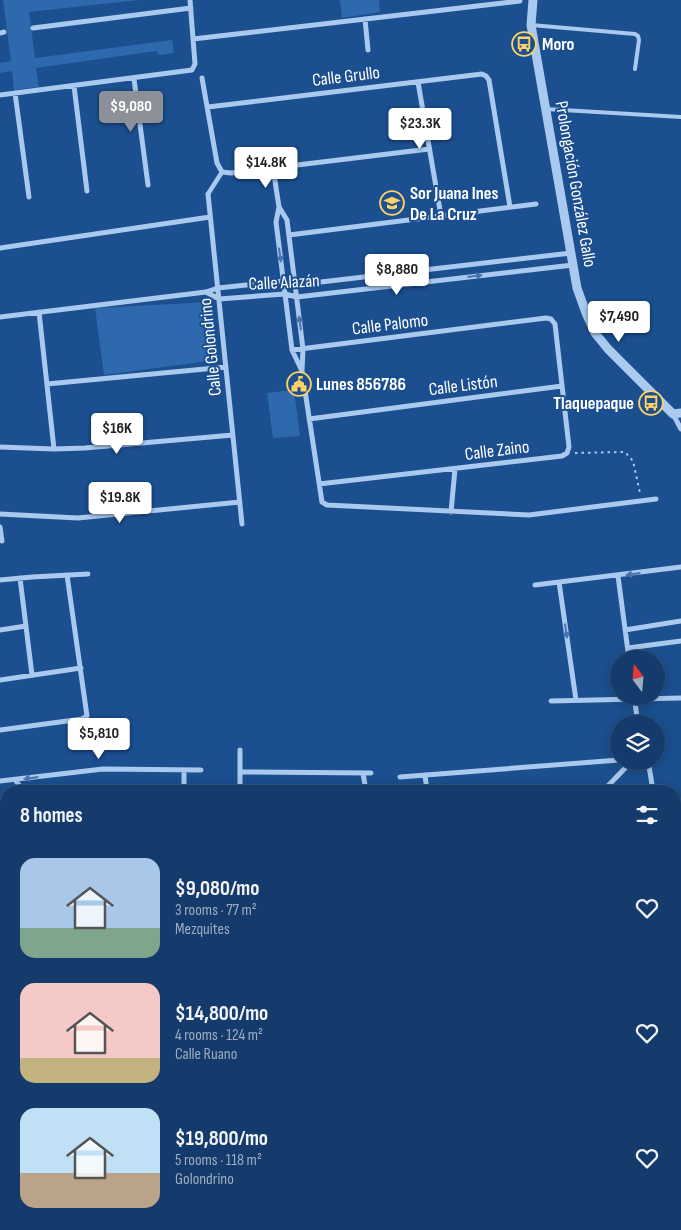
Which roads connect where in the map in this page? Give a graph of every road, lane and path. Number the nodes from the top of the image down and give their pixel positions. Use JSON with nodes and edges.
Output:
{"nodes":[{"id":1,"x":190,"y":0,"type":"edge"},
{"id":2,"x":533,"y":0,"type":"edge"},
{"id":3,"x":520,"y":1,"type":"edge"},
{"id":4,"x":191,"y":8,"type":"junction"},
{"id":5,"x":365,"y":19,"type":"junction"},
{"id":6,"x":531,"y":25,"type":"junction"},
{"id":7,"x":33,"y":28,"type":"dead end"},
{"id":8,"x":193,"y":39,"type":"junction"},
{"id":9,"x":368,"y":50,"type":"dead end"},
{"id":10,"x":635,"y":69,"type":"dead end"},
{"id":11,"x":202,"y":78,"type":"dead end"},
{"id":12,"x":134,"y":79,"type":"junction"},
{"id":13,"x":418,"y":82,"type":"junction"},
{"id":14,"x":74,"y":86,"type":"junction"},
{"id":15,"x":15,"y":93,"type":"junction"},
{"id":16,"x":0,"y":95,"type":"edge"},
{"id":17,"x":208,"y":106,"type":"junction"},
{"id":18,"x":546,"y":109,"type":"junction"},
{"id":19,"x":681,"y":117,"type":"edge"},
{"id":20,"x":429,"y":149,"type":"junction"},
{"id":21,"x":273,"y":168,"type":"junction"},
{"id":22,"x":222,"y":172,"type":"junction"},
{"id":23,"x":148,"y":184,"type":"dead end"},
{"id":24,"x":87,"y":191,"type":"dead end"},
{"id":25,"x":208,"y":194,"type":"joint"},
{"id":26,"x":29,"y":197,"type":"dead end"},
{"id":27,"x":536,"y":204,"type":"dead end"},
{"id":28,"x":279,"y":207,"type":"junction"},
{"id":29,"x":510,"y":207,"type":"junction"},
{"id":30,"x":441,"y":216,"type":"junction"},
{"id":31,"x":210,"y":217,"type":"junction"},
{"id":32,"x":289,"y":235,"type":"junction"},
{"id":33,"x":0,"y":248,"type":"edge"},
{"id":34,"x":571,"y":253,"type":"junction"},
{"id":35,"x":573,"y":265,"type":"junction"},
{"id":36,"x":284,"y":281,"type":"junction"},
{"id":37,"x":295,"y":286,"type":"junction"},
{"id":38,"x":218,"y":288,"type":"junction"},
{"id":39,"x":206,"y":292,"type":"junction"},
{"id":40,"x":285,"y":294,"type":"junction"},
{"id":41,"x":296,"y":298,"type":"junction"},
{"id":42,"x":219,"y":300,"type":"junction"},
{"id":43,"x":39,"y":312,"type":"junction"},
{"id":44,"x":0,"y":316,"type":"edge"},
{"id":45,"x":303,"y":349,"type":"junction"},
{"id":46,"x":292,"y":350,"type":"junction"},
{"id":47,"x":226,"y":368,"type":"junction"},
{"id":48,"x":302,"y":371,"type":"junction"},
{"id":49,"x":47,"y":384,"type":"junction"},
{"id":50,"x":562,"y":386,"type":"junction"},
{"id":51,"x":677,"y":414,"type":"edge"},
{"id":52,"x":309,"y":419,"type":"junction"},
{"id":53,"x":681,"y":429,"type":"edge"},
{"id":54,"x":233,"y":435,"type":"junction"},
{"id":55,"x":0,"y":447,"type":"edge"},
{"id":56,"x":54,"y":449,"type":"junction"},
{"id":57,"x":568,"y":453,"type":"junction"},
{"id":58,"x":455,"y":469,"type":"junction"},
{"id":59,"x":319,"y":484,"type":"junction"},
{"id":60,"x":656,"y":499,"type":"dead end"},
{"id":61,"x":642,"y":501,"type":"junction"},
{"id":62,"x":240,"y":502,"type":"junction"},
{"id":63,"x":451,"y":512,"type":"junction"},
{"id":64,"x":0,"y":514,"type":"edge"},
{"id":65,"x":242,"y":524,"type":"dead end"},
{"id":66,"x":0,"y":528,"type":"edge"},
{"id":67,"x":2,"y":541,"type":"dead end"},
{"id":68,"x":681,"y":567,"type":"edge"},
{"id":69,"x":88,"y":574,"type":"dead end"},
{"id":70,"x":67,"y":575,"type":"junction"},
{"id":71,"x":618,"y":576,"type":"junction"},
{"id":72,"x":20,"y":578,"type":"junction"},
{"id":73,"x":0,"y":580,"type":"edge"},
{"id":74,"x":559,"y":582,"type":"junction"},
{"id":75,"x":535,"y":585,"type":"dead end"},
{"id":76,"x":681,"y":621,"type":"edge"},
{"id":77,"x":26,"y":626,"type":"junction"},
{"id":78,"x":0,"y":630,"type":"edge"},
{"id":79,"x":625,"y":630,"type":"junction"},
{"id":80,"x":681,"y":641,"type":"edge"},
{"id":81,"x":628,"y":648,"type":"joint"},
{"id":82,"x":81,"y":668,"type":"junction"},
{"id":83,"x":32,"y":675,"type":"junction"},
{"id":84,"x":0,"y":680,"type":"edge"},
{"id":85,"x":665,"y":698,"type":"edge"},
{"id":86,"x":681,"y":698,"type":"edge"},
{"id":87,"x":610,"y":699,"type":"edge"},
{"id":88,"x":576,"y":700,"type":"junction"},
{"id":89,"x":551,"y":701,"type":"dead end"},
{"id":90,"x":0,"y":730,"type":"edge"},
{"id":91,"x":240,"y":750,"type":"dead end"},
{"id":92,"x":610,"y":761,"type":"edge"},
{"id":93,"x":184,"y":770,"type":"junction"},
{"id":94,"x":201,"y":770,"type":"dead end"},
{"id":95,"x":623,"y":770,"type":"edge"},
{"id":96,"x":650,"y":770,"type":"edge"},
{"id":97,"x":240,"y":772,"type":"junction"},
{"id":98,"x":363,"y":773,"type":"junction"},
{"id":99,"x":371,"y":773,"type":"dead end"},
{"id":100,"x":425,"y":775,"type":"junction"},
{"id":101,"x":400,"y":777,"type":"dead end"},
{"id":102,"x":15,"y":780,"type":"junction"},
{"id":103,"x":0,"y":782,"type":"edge"},
{"id":104,"x":19,"y":785,"type":"edge"},
{"id":105,"x":184,"y":785,"type":"edge"},
{"id":106,"x":240,"y":785,"type":"edge"},
{"id":107,"x":365,"y":785,"type":"edge"},
{"id":108,"x":426,"y":785,"type":"edge"},
{"id":109,"x":609,"y":785,"type":"edge"},
{"id":110,"x":652,"y":785,"type":"edge"}],
"edges":[{"from":1,"to":4,"type":"street"},
{"from":2,"to":6,"type":"street","name":"Prolongación González Gallo"},
{"from":3,"to":5,"type":"street"},
{"from":4,"to":7,"type":"street"},
{"from":4,"to":8,"type":"street"},
{"from":5,"to":8,"type":"street"},
{"from":5,"to":9,"type":"street"},
{"from":6,"to":10,"type":"lane"},
{"from":6,"to":18,"type":"street","name":"Prolongación González Gallo"},
{"from":8,"to":12,"type":"street"},
{"from":11,"to":17,"type":"street"},
{"from":12,"to":14,"type":"street"},
{"from":12,"to":23,"type":"street"},
{"from":13,"to":17,"type":"street","name":"Calle Grullo"},
{"from":13,"to":20,"type":"street"},
{"from":13,"to":29,"type":"street","name":"Calle Grullo"},
{"from":14,"to":15,"type":"street"},
{"from":14,"to":24,"type":"street"},
{"from":15,"to":16,"type":"street"},
{"from":15,"to":26,"type":"street"},
{"from":17,"to":22,"type":"street"},
{"from":18,"to":19,"type":"lane"},
{"from":18,"to":34,"type":"street","name":"Prolongación González Gallo"},
{"from":20,"to":21,"type":"street"},
{"from":20,"to":30,"type":"street"},
{"from":21,"to":22,"type":"street"},
{"from":21,"to":28,"type":"street"},
{"from":22,"to":25,"type":"street","name":"Calle Golondrino"},
{"from":25,"to":31,"type":"street","name":"Calle Golondrino"},
{"from":27,"to":29,"type":"street"},
{"from":28,"to":32,"type":"street"},
{"from":28,"to":36,"type":"street","one_way":true},
{"from":29,"to":30,"type":"street"},
{"from":30,"to":32,"type":"street"},
{"from":31,"to":33,"type":"street"},
{"from":31,"to":38,"type":"street","name":"Calle Golondrino"},
{"from":32,"to":37,"type":"street"},
{"from":34,"to":35,"type":"street","name":"Prolongación González Gallo"},
{"from":34,"to":37,"type":"street","name":"Calle Alazán"},
{"from":41,"to":35,"type":"street","name":"Calle Alazán","one_way":true},
{"from":35,"to":51,"type":"street","name":"Prolongación González Gallo"},
{"from":36,"to":37,"type":"street","name":"Calle Alazán"},
{"from":36,"to":38,"type":"street","name":"Calle Alazán"},
{"from":36,"to":40,"type":"street"},
{"from":37,"to":41,"type":"street"},
{"from":38,"to":39,"type":"street","name":"Calle Alazán"},
{"from":38,"to":42,"type":"street","name":"Calle Golondrino"},
{"from":39,"to":42,"type":"street"},
{"from":39,"to":43,"type":"street","name":"Calle Alazán"},
{"from":40,"to":41,"type":"street","name":"Calle Alazán"},
{"from":40,"to":42,"type":"street","name":"Calle Alazán"},
{"from":40,"to":46,"type":"street"},
{"from":45,"to":41,"type":"street","one_way":true},
{"from":42,"to":47,"type":"street","name":"Calle Golondrino"},
{"from":43,"to":44,"type":"street","name":"Calle Alazán"},
{"from":43,"to":49,"type":"street"},
{"from":45,"to":46,"type":"street","name":"Calle Palomo"},
{"from":45,"to":48,"type":"street"},
{"from":45,"to":50,"type":"street","name":"Calle Palomo"},
{"from":46,"to":48,"type":"street"},
{"from":47,"to":49,"type":"street"},
{"from":47,"to":54,"type":"street","name":"Calle Golondrino"},
{"from":48,"to":52,"type":"street"},
{"from":49,"to":56,"type":"street"},
{"from":50,"to":52,"type":"street","name":"Calle Listón"},
{"from":50,"to":57,"type":"street"},
{"from":51,"to":53,"type":"street","name":"Prolongación González Gallo"},
{"from":52,"to":59,"type":"street"},
{"from":54,"to":56,"type":"street"},
{"from":54,"to":62,"type":"street","name":"Calle Golondrino"},
{"from":55,"to":56,"type":"street"},
{"from":57,"to":58,"type":"street","name":"Calle Zaino"},
{"from":57,"to":61,"type":"path"},
{"from":58,"to":59,"type":"street","name":"Calle Zaino"},
{"from":58,"to":63,"type":"street"},
{"from":59,"to":63,"type":"street"},
{"from":60,"to":61,"type":"street"},
{"from":61,"to":63,"type":"street"},
{"from":62,"to":64,"type":"street"},
{"from":62,"to":65,"type":"street","name":"Calle Golondrino"},
{"from":66,"to":67,"type":"street"},
{"from":68,"to":71,"type":"street","one_way":true},
{"from":69,"to":70,"type":"street"},
{"from":70,"to":72,"type":"street"},
{"from":70,"to":82,"type":"street"},
{"from":71,"to":74,"type":"street"},
{"from":71,"to":79,"type":"street"},
{"from":72,"to":73,"type":"street"},
{"from":72,"to":77,"type":"street"},
{"from":74,"to":75,"type":"street"},
{"from":74,"to":88,"type":"street","one_way":true},
{"from":76,"to":79,"type":"street"},
{"from":77,"to":78,"type":"street"},
{"from":77,"to":83,"type":"street"},
{"from":79,"to":81,"type":"street"},
{"from":80,"to":81,"type":"street"},
{"from":82,"to":83,"type":"street"},
{"from":82,"to":90,"type":"street"},
{"from":83,"to":84,"type":"street"},
{"from":85,"to":86,"type":"street"},
{"from":87,"to":88,"type":"street"},
{"from":88,"to":89,"type":"street"},
{"from":91,"to":97,"type":"street"},
{"from":92,"to":100,"type":"street"},
{"from":93,"to":94,"type":"street"},
{"from":93,"to":102,"type":"street","one_way":true},
{"from":93,"to":105,"type":"street"},
{"from":95,"to":109,"type":"street"},
{"from":96,"to":110,"type":"street"},
{"from":97,"to":98,"type":"street"},
{"from":97,"to":106,"type":"street"},
{"from":98,"to":99,"type":"street"},
{"from":98,"to":107,"type":"street"},
{"from":100,"to":101,"type":"street"},
{"from":100,"to":108,"type":"street"},
{"from":102,"to":103,"type":"street"},
{"from":102,"to":104,"type":"street"}]}
